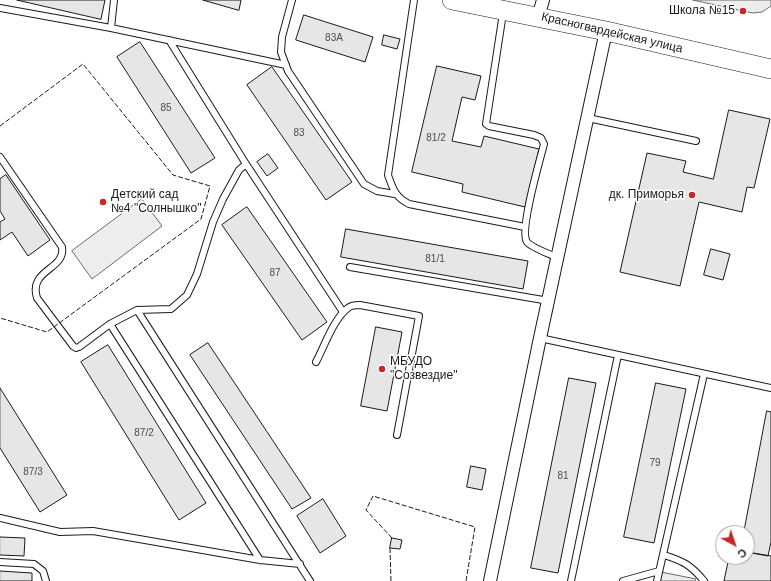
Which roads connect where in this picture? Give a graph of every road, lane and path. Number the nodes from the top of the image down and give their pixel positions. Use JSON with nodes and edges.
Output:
{"nodes":[{"id":1,"x":114,"y":0,"type":"edge"},
{"id":2,"x":292,"y":0,"type":"edge"},
{"id":3,"x":414,"y":0,"type":"edge"},
{"id":4,"x":452,"y":0,"type":"edge"},
{"id":5,"x":0,"y":8,"type":"edge"},
{"id":6,"x":541,"y":8,"type":"edge"},
{"id":7,"x":504,"y":10,"type":"junction"},
{"id":8,"x":111,"y":28,"type":"junction"},
{"id":9,"x":606,"y":31,"type":"junction"},
{"id":10,"x":168,"y":40,"type":"junction"},
{"id":11,"x":286,"y":65,"type":"junction"},
{"id":12,"x":771,"y":69,"type":"edge"},
{"id":13,"x":588,"y":118,"type":"junction"},
{"id":14,"x":696,"y":141,"type":"dead end"},
{"id":15,"x":0,"y":157,"type":"edge"},
{"id":16,"x":246,"y":164,"type":"junction"},
{"id":17,"x":395,"y":194,"type":"junction"},
{"id":18,"x":525,"y":228,"type":"junction"},
{"id":19,"x":558,"y":258,"type":"junction"},
{"id":20,"x":350,"y":267,"type":"dead end"},
{"id":21,"x":549,"y":300,"type":"junction"},
{"id":22,"x":137,"y":310,"type":"junction"},
{"id":23,"x":343,"y":312,"type":"junction"},
{"id":24,"x":110,"y":324,"type":"junction"},
{"id":25,"x":540,"y":338,"type":"junction"},
{"id":26,"x":618,"y":355,"type":"junction"},
{"id":27,"x":316,"y":362,"type":"dead end"},
{"id":28,"x":704,"y":374,"type":"junction"},
{"id":29,"x":771,"y":388,"type":"edge"},
{"id":30,"x":397,"y":435,"type":"dead end"},
{"id":31,"x":0,"y":518,"type":"edge"},
{"id":32,"x":664,"y":555,"type":"junction"},
{"id":33,"x":260,"y":560,"type":"junction"},
{"id":34,"x":0,"y":562,"type":"edge"},
{"id":35,"x":300,"y":564,"type":"junction"},
{"id":36,"x":659,"y":571,"type":"junction"},
{"id":37,"x":46,"y":581,"type":"edge"},
{"id":38,"x":310,"y":581,"type":"edge"},
{"id":39,"x":490,"y":581,"type":"edge"},
{"id":40,"x":571,"y":581,"type":"edge"},
{"id":41,"x":624,"y":581,"type":"edge"},
{"id":42,"x":657,"y":581,"type":"edge"},
{"id":43,"x":704,"y":581,"type":"edge"}],
"edges":[{"from":1,"to":8,"type":"lane"},
{"from":2,"to":11,"type":"lane"},
{"from":3,"to":17,"type":"lane"},
{"from":4,"to":7,"type":"main road","name":"Красногвардейская улица"},
{"from":5,"to":8,"type":"lane"},
{"from":6,"to":7,"type":"main road","name":"Красногвардейская улица"},
{"from":6,"to":9,"type":"main road","name":"Красногвардейская улица"},
{"from":7,"to":18,"type":"lane"},
{"from":8,"to":10,"type":"lane"},
{"from":9,"to":12,"type":"main road","name":"Красногвардейская улица"},
{"from":9,"to":13,"type":"street"},
{"from":10,"to":11,"type":"lane"},
{"from":10,"to":16,"type":"lane"},
{"from":11,"to":17,"type":"lane"},
{"from":13,"to":14,"type":"lane"},
{"from":13,"to":19,"type":"street"},
{"from":15,"to":24,"type":"lane"},
{"from":16,"to":22,"type":"lane"},
{"from":16,"to":23,"type":"lane"},
{"from":17,"to":18,"type":"lane"},
{"from":18,"to":19,"type":"lane"},
{"from":19,"to":21,"type":"street"},
{"from":20,"to":21,"type":"lane"},
{"from":21,"to":25,"type":"street"},
{"from":22,"to":24,"type":"lane"},
{"from":22,"to":35,"type":"lane"},
{"from":23,"to":27,"type":"lane"},
{"from":23,"to":30,"type":"lane"},
{"from":24,"to":33,"type":"lane"},
{"from":25,"to":26,"type":"lane"},
{"from":25,"to":39,"type":"street"},
{"from":26,"to":28,"type":"lane"},
{"from":26,"to":40,"type":"lane"},
{"from":28,"to":29,"type":"lane"},
{"from":28,"to":32,"type":"lane"},
{"from":31,"to":33,"type":"lane"},
{"from":32,"to":36,"type":"lane"},
{"from":32,"to":43,"type":"lane"},
{"from":33,"to":35,"type":"lane"},
{"from":34,"to":37,"type":"lane"},
{"from":35,"to":38,"type":"lane"},
{"from":36,"to":41,"type":"lane"},
{"from":36,"to":42,"type":"lane"}]}
